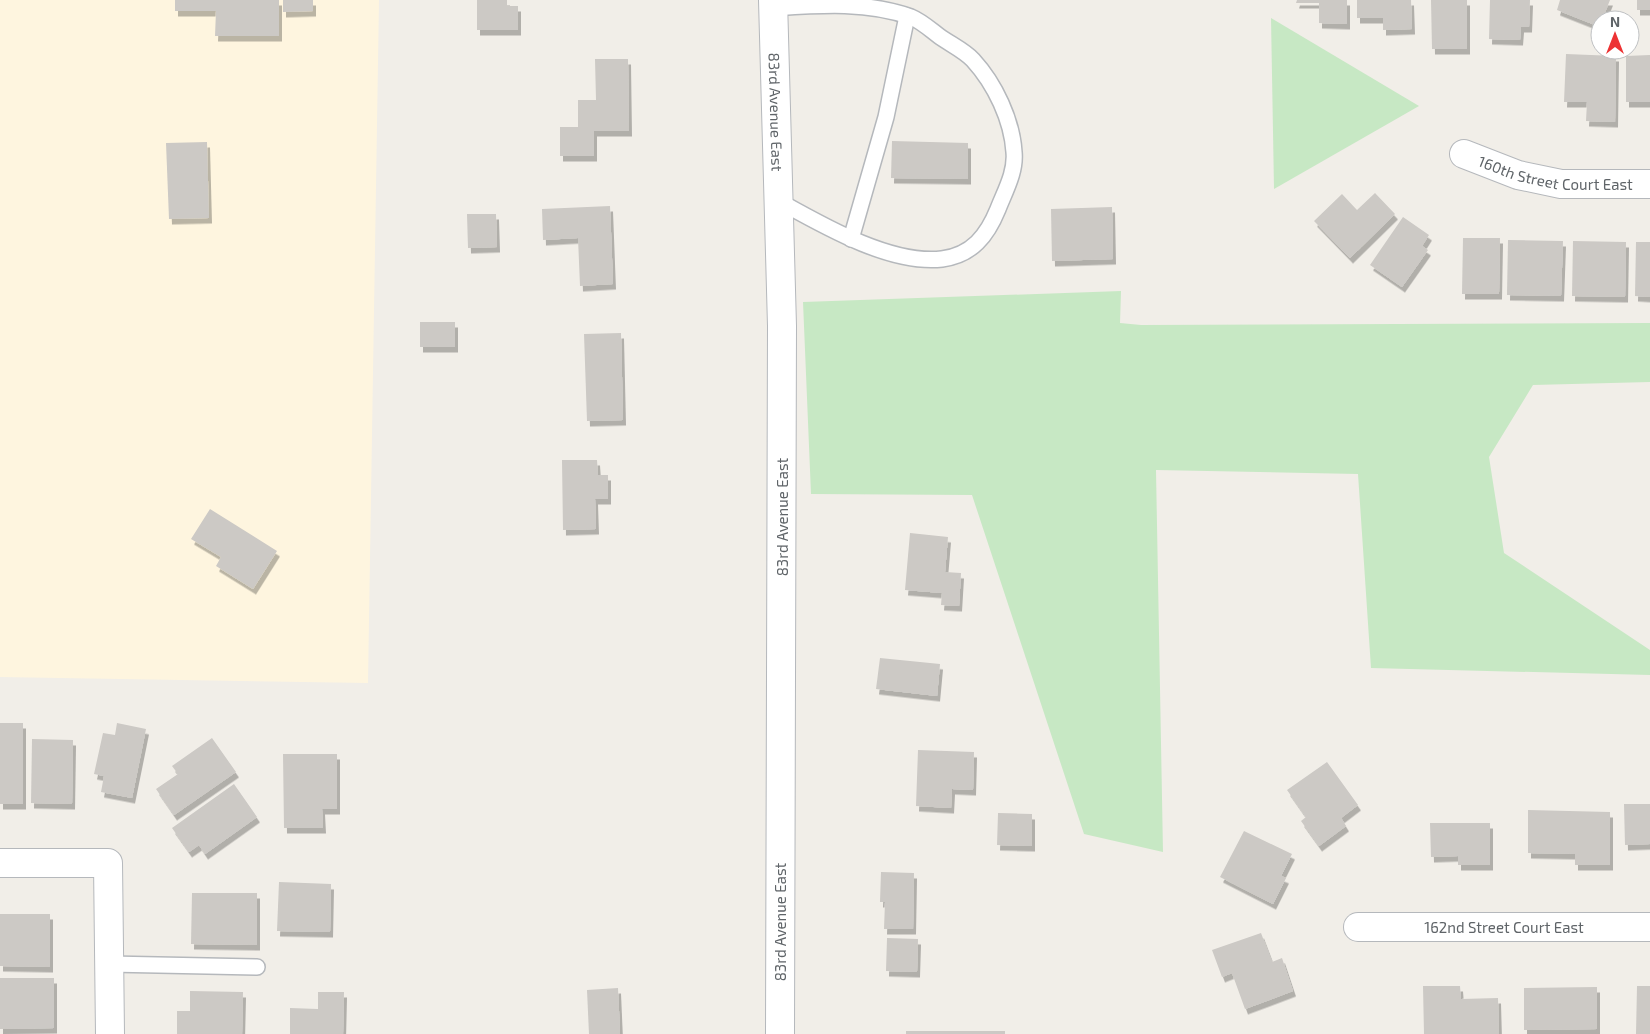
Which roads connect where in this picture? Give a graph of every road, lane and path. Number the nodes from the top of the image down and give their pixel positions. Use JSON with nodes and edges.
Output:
{"nodes":[{"id":1,"x":773,"y":4,"type":"edge"},
{"id":2,"x":907,"y":16,"type":"junction"},
{"id":3,"x":1464,"y":154,"type":"dead end"},
{"id":4,"x":1650,"y":184,"type":"edge"},
{"id":5,"x":777,"y":200,"type":"junction"},
{"id":6,"x":851,"y":239,"type":"junction"},
{"id":7,"x":0,"y":863,"type":"edge"},
{"id":8,"x":1358,"y":927,"type":"dead end"},
{"id":9,"x":1650,"y":927,"type":"edge"},
{"id":10,"x":109,"y":964,"type":"junction"},
{"id":11,"x":257,"y":967,"type":"dead end"},
{"id":12,"x":110,"y":1034,"type":"edge"},
{"id":13,"x":780,"y":1034,"type":"edge"}],
"edges":[{"from":1,"to":2,"type":"lane"},
{"from":1,"to":5,"type":"street","name":"83rd Avenue East"},
{"from":2,"to":6,"type":"lane"},
{"from":2,"to":6,"type":"lane"},
{"from":3,"to":4,"type":"street","name":"160th Street Court East"},
{"from":5,"to":6,"type":"lane"},
{"from":5,"to":13,"type":"street","name":"83rd Avenue East"},
{"from":7,"to":10,"type":"street"},
{"from":8,"to":9,"type":"street","name":"162nd Street Court East"},
{"from":10,"to":11,"type":"lane"},
{"from":10,"to":12,"type":"street"}]}
